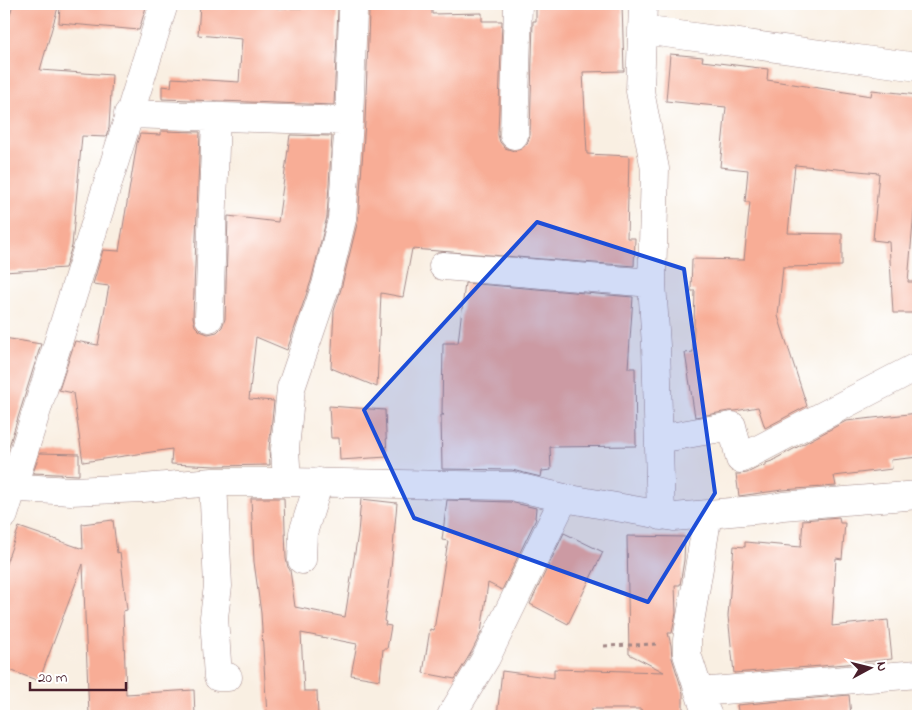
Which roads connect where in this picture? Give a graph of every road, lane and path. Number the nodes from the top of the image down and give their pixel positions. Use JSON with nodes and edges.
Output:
{"nodes":[{"id":1,"x":164,"y":4,"type":"edge"},
{"id":2,"x":518,"y":4,"type":"edge"},
{"id":3,"x":353,"y":12,"type":"dead end"},
{"id":4,"x":643,"y":17,"type":"edge"},
{"id":5,"x":918,"y":67,"type":"edge"},
{"id":6,"x":128,"y":114,"type":"junction"},
{"id":7,"x":216,"y":117,"type":"junction"},
{"id":8,"x":349,"y":121,"type":"junction"},
{"id":9,"x":514,"y":135,"type":"dead end"},
{"id":10,"x":443,"y":266,"type":"dead end"},
{"id":11,"x":652,"y":283,"type":"junction"},
{"id":12,"x":210,"y":318,"type":"dead end"},
{"id":13,"x":918,"y":366,"type":"edge"},
{"id":14,"x":659,"y":439,"type":"junction"},
{"id":15,"x":214,"y":482,"type":"junction"},
{"id":16,"x":287,"y":482,"type":"junction"},
{"id":17,"x":319,"y":482,"type":"junction"},
{"id":18,"x":8,"y":487,"type":"edge"},
{"id":19,"x":918,"y":495,"type":"edge"},
{"id":20,"x":564,"y":498,"type":"junction"},
{"id":21,"x":708,"y":514,"type":"junction"},
{"id":22,"x":4,"y":515,"type":"edge"},
{"id":23,"x":661,"y":516,"type":"junction"},
{"id":24,"x":302,"y":560,"type":"dead end"},
{"id":25,"x":688,"y":643,"type":"junction"},
{"id":26,"x":604,"y":646,"type":"dead end"},
{"id":27,"x":918,"y":674,"type":"edge"},
{"id":28,"x":228,"y":677,"type":"dead end"},
{"id":29,"x":704,"y":704,"type":"edge"},
{"id":30,"x":451,"y":716,"type":"edge"}],
"edges":[{"from":1,"to":6,"type":"street"},
{"from":2,"to":9,"type":"street"},
{"from":3,"to":8,"type":"street"},
{"from":4,"to":5,"type":"street"},
{"from":4,"to":11,"type":"street"},
{"from":6,"to":7,"type":"street"},
{"from":6,"to":18,"type":"street"},
{"from":7,"to":8,"type":"street"},
{"from":7,"to":12,"type":"street"},
{"from":8,"to":16,"type":"street"},
{"from":10,"to":11,"type":"street"},
{"from":11,"to":14,"type":"street"},
{"from":13,"to":14,"type":"street"},
{"from":14,"to":23,"type":"street"},
{"from":15,"to":16,"type":"street"},
{"from":15,"to":18,"type":"street"},
{"from":15,"to":28,"type":"street"},
{"from":16,"to":17,"type":"street"},
{"from":17,"to":20,"type":"street"},
{"from":17,"to":24,"type":"street"},
{"from":18,"to":22,"type":"street"},
{"from":19,"to":21,"type":"street"},
{"from":20,"to":23,"type":"street"},
{"from":20,"to":30,"type":"street"},
{"from":21,"to":23,"type":"street"},
{"from":21,"to":25,"type":"street"},
{"from":25,"to":26,"type":"path"},
{"from":25,"to":29,"type":"street"},
{"from":27,"to":29,"type":"street"}]}
